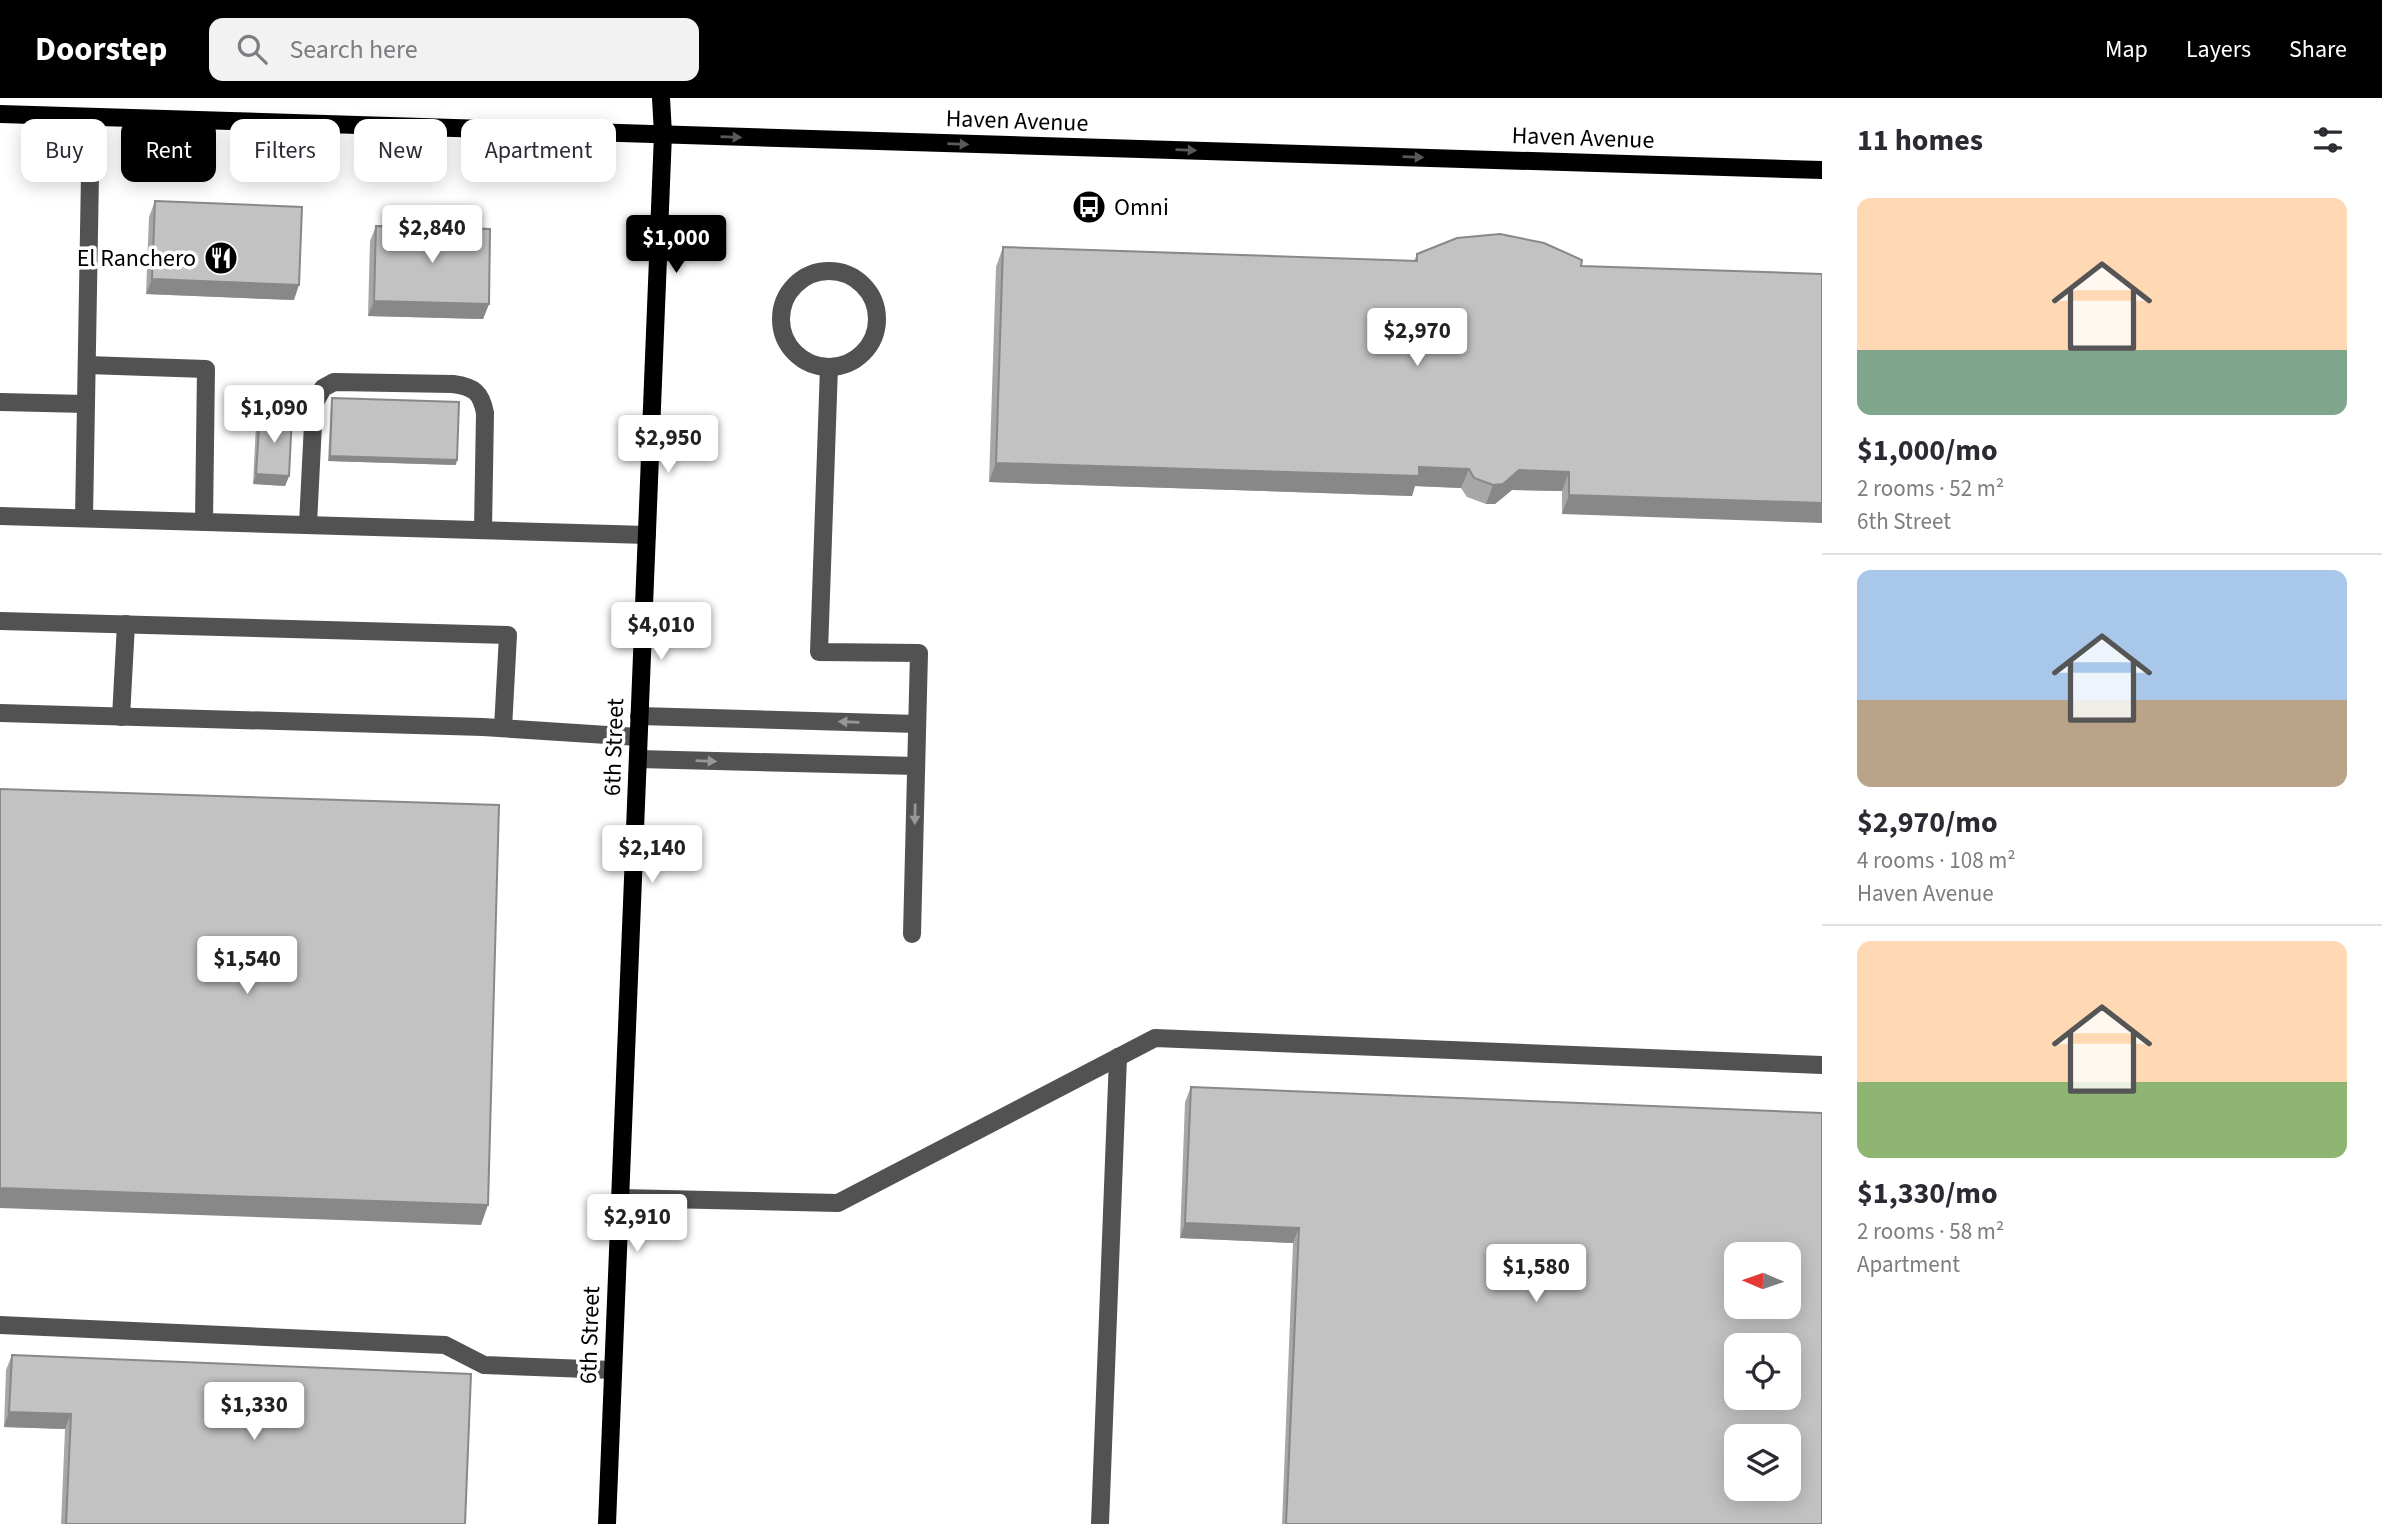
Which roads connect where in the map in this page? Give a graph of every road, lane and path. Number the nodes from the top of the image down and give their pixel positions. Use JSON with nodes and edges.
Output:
{"nodes":[{"id":1,"x":661,"y":98,"type":"edge"},
{"id":2,"x":0,"y":114,"type":"edge"},
{"id":3,"x":91,"y":117,"type":"junction"},
{"id":4,"x":663,"y":134,"type":"junction"},
{"id":5,"x":1822,"y":170,"type":"edge"},
{"id":6,"x":87,"y":365,"type":"junction"},
{"id":7,"x":829,"y":367,"type":"junction"},
{"id":8,"x":0,"y":402,"type":"edge"},
{"id":9,"x":86,"y":404,"type":"junction"},
{"id":10,"x":0,"y":516,"type":"edge"},
{"id":11,"x":84,"y":518,"type":"junction"},
{"id":12,"x":204,"y":522,"type":"junction"},
{"id":13,"x":308,"y":524,"type":"junction"},
{"id":14,"x":483,"y":529,"type":"junction"},
{"id":15,"x":647,"y":535,"type":"junction"},
{"id":16,"x":0,"y":621,"type":"edge"},
{"id":17,"x":126,"y":624,"type":"junction"},
{"id":18,"x":0,"y":713,"type":"edge"},
{"id":19,"x":639,"y":716,"type":"junction"},
{"id":20,"x":121,"y":717,"type":"junction"},
{"id":21,"x":917,"y":724,"type":"junction"},
{"id":22,"x":503,"y":728,"type":"junction"},
{"id":23,"x":638,"y":737,"type":"junction"},
{"id":24,"x":638,"y":759,"type":"junction"},
{"id":25,"x":916,"y":766,"type":"junction"},
{"id":26,"x":912,"y":934,"type":"dead end"},
{"id":27,"x":1118,"y":1057,"type":"junction"},
{"id":28,"x":1822,"y":1065,"type":"edge"},
{"id":29,"x":620,"y":1198,"type":"junction"},
{"id":30,"x":0,"y":1325,"type":"edge"},
{"id":31,"x":613,"y":1370,"type":"junction"},
{"id":32,"x":607,"y":1524,"type":"edge"},
{"id":33,"x":1100,"y":1524,"type":"edge"}],
"edges":[{"from":1,"to":4,"type":"main road","name":"6th Street"},
{"from":2,"to":3,"type":"main road","name":"Haven Avenue"},
{"from":3,"to":4,"type":"main road","name":"Haven Avenue"},
{"from":3,"to":6,"type":"lane"},
{"from":4,"to":5,"type":"main road","name":"Haven Avenue","one_way":true},
{"from":4,"to":15,"type":"main road","name":"6th Street"},
{"from":6,"to":9,"type":"lane"},
{"from":6,"to":12,"type":"lane"},
{"from":7,"to":7,"type":"lane"},
{"from":7,"to":21,"type":"lane"},
{"from":8,"to":9,"type":"lane"},
{"from":9,"to":11,"type":"lane"},
{"from":10,"to":11,"type":"lane"},
{"from":11,"to":12,"type":"lane"},
{"from":12,"to":13,"type":"lane"},
{"from":13,"to":14,"type":"lane"},
{"from":13,"to":14,"type":"lane"},
{"from":14,"to":15,"type":"lane"},
{"from":15,"to":19,"type":"main road","name":"6th Street"},
{"from":16,"to":17,"type":"lane"},
{"from":17,"to":20,"type":"lane"},
{"from":17,"to":22,"type":"lane"},
{"from":18,"to":20,"type":"lane"},
{"from":21,"to":19,"type":"lane","one_way":true},
{"from":19,"to":23,"type":"main road","name":"6th Street"},
{"from":20,"to":22,"type":"lane"},
{"from":21,"to":25,"type":"lane"},
{"from":22,"to":23,"type":"lane"},
{"from":23,"to":24,"type":"main road","name":"6th Street"},
{"from":24,"to":25,"type":"lane","one_way":true},
{"from":24,"to":29,"type":"main road","name":"6th Street"},
{"from":25,"to":26,"type":"lane","one_way":true},
{"from":27,"to":28,"type":"lane"},
{"from":27,"to":29,"type":"lane"},
{"from":27,"to":33,"type":"lane"},
{"from":29,"to":31,"type":"main road","name":"6th Street"},
{"from":30,"to":31,"type":"lane"},
{"from":31,"to":32,"type":"main road","name":"6th Street"}]}
